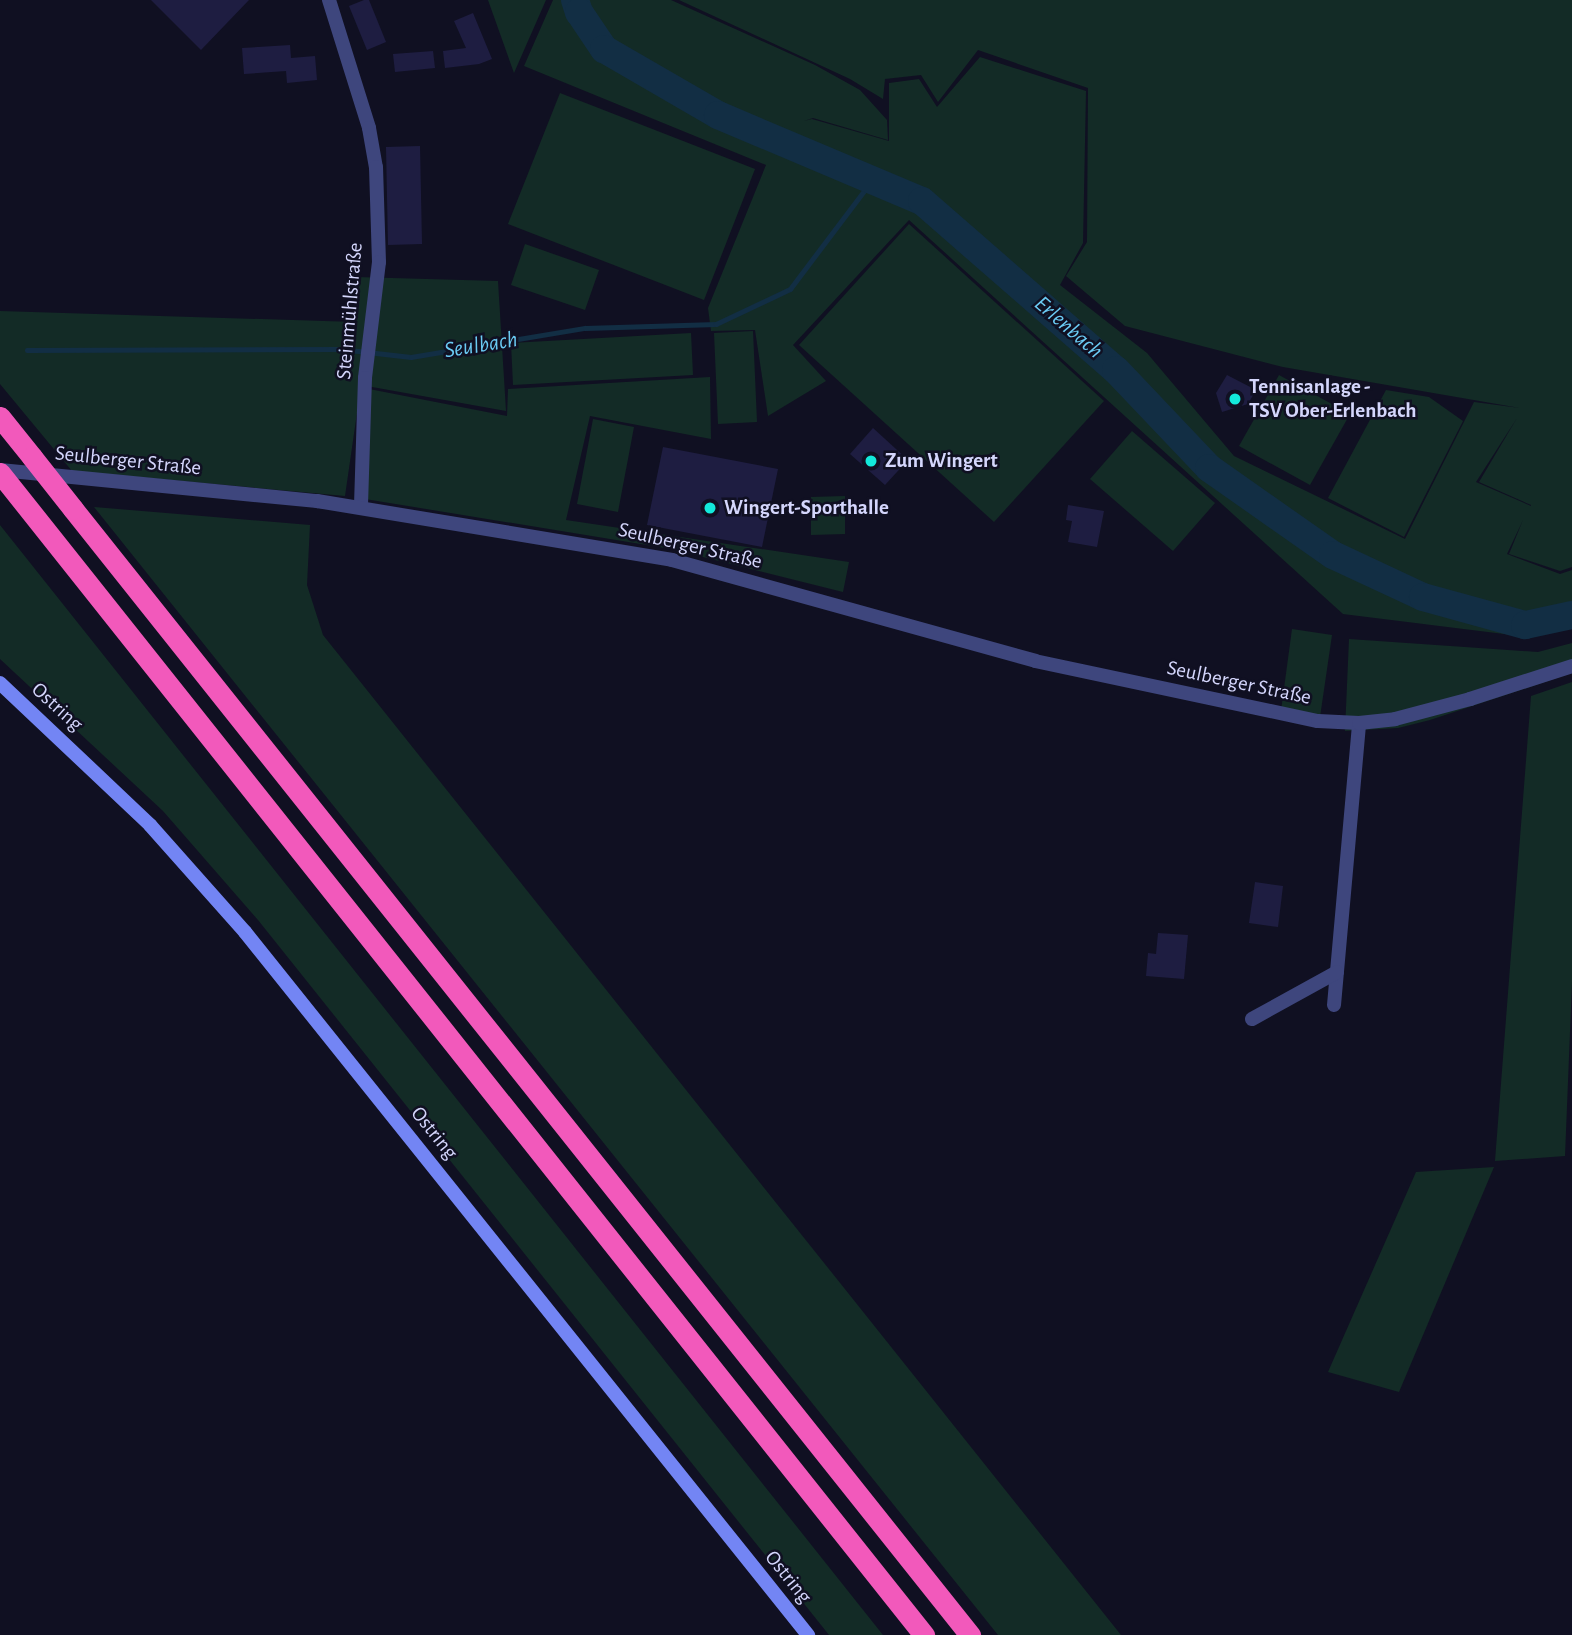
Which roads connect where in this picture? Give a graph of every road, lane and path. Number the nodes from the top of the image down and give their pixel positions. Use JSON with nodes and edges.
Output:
{"nodes":[{"id":1,"x":329,"y":0,"type":"edge"},
{"id":2,"x":0,"y":416,"type":"edge"},
{"id":3,"x":0,"y":471,"type":"edge"},
{"id":4,"x":361,"y":507,"type":"junction"},
{"id":5,"x":1572,"y":666,"type":"edge"},
{"id":6,"x":0,"y":683,"type":"edge"},
{"id":7,"x":1359,"y":723,"type":"junction"},
{"id":8,"x":1337,"y":972,"type":"junction"},
{"id":9,"x":1334,"y":1005,"type":"dead end"},
{"id":10,"x":1252,"y":1019,"type":"dead end"},
{"id":11,"x":808,"y":1635,"type":"edge"},
{"id":12,"x":924,"y":1635,"type":"edge"},
{"id":13,"x":970,"y":1635,"type":"edge"}],
"edges":[{"from":1,"to":4,"type":"street","name":"Steinmühlstraße"},
{"from":2,"to":13,"type":"highway","bridge":true},
{"from":3,"to":4,"type":"street","name":"Seulberger Straße"},
{"from":3,"to":12,"type":"highway"},
{"from":4,"to":7,"type":"street","name":"Seulberger Straße"},
{"from":5,"to":7,"type":"street","name":"Seulberger Straße"},
{"from":6,"to":11,"type":"main road","name":"Ostring"},
{"from":7,"to":8,"type":"street"},
{"from":8,"to":9,"type":"street"},
{"from":8,"to":10,"type":"street"}]}
